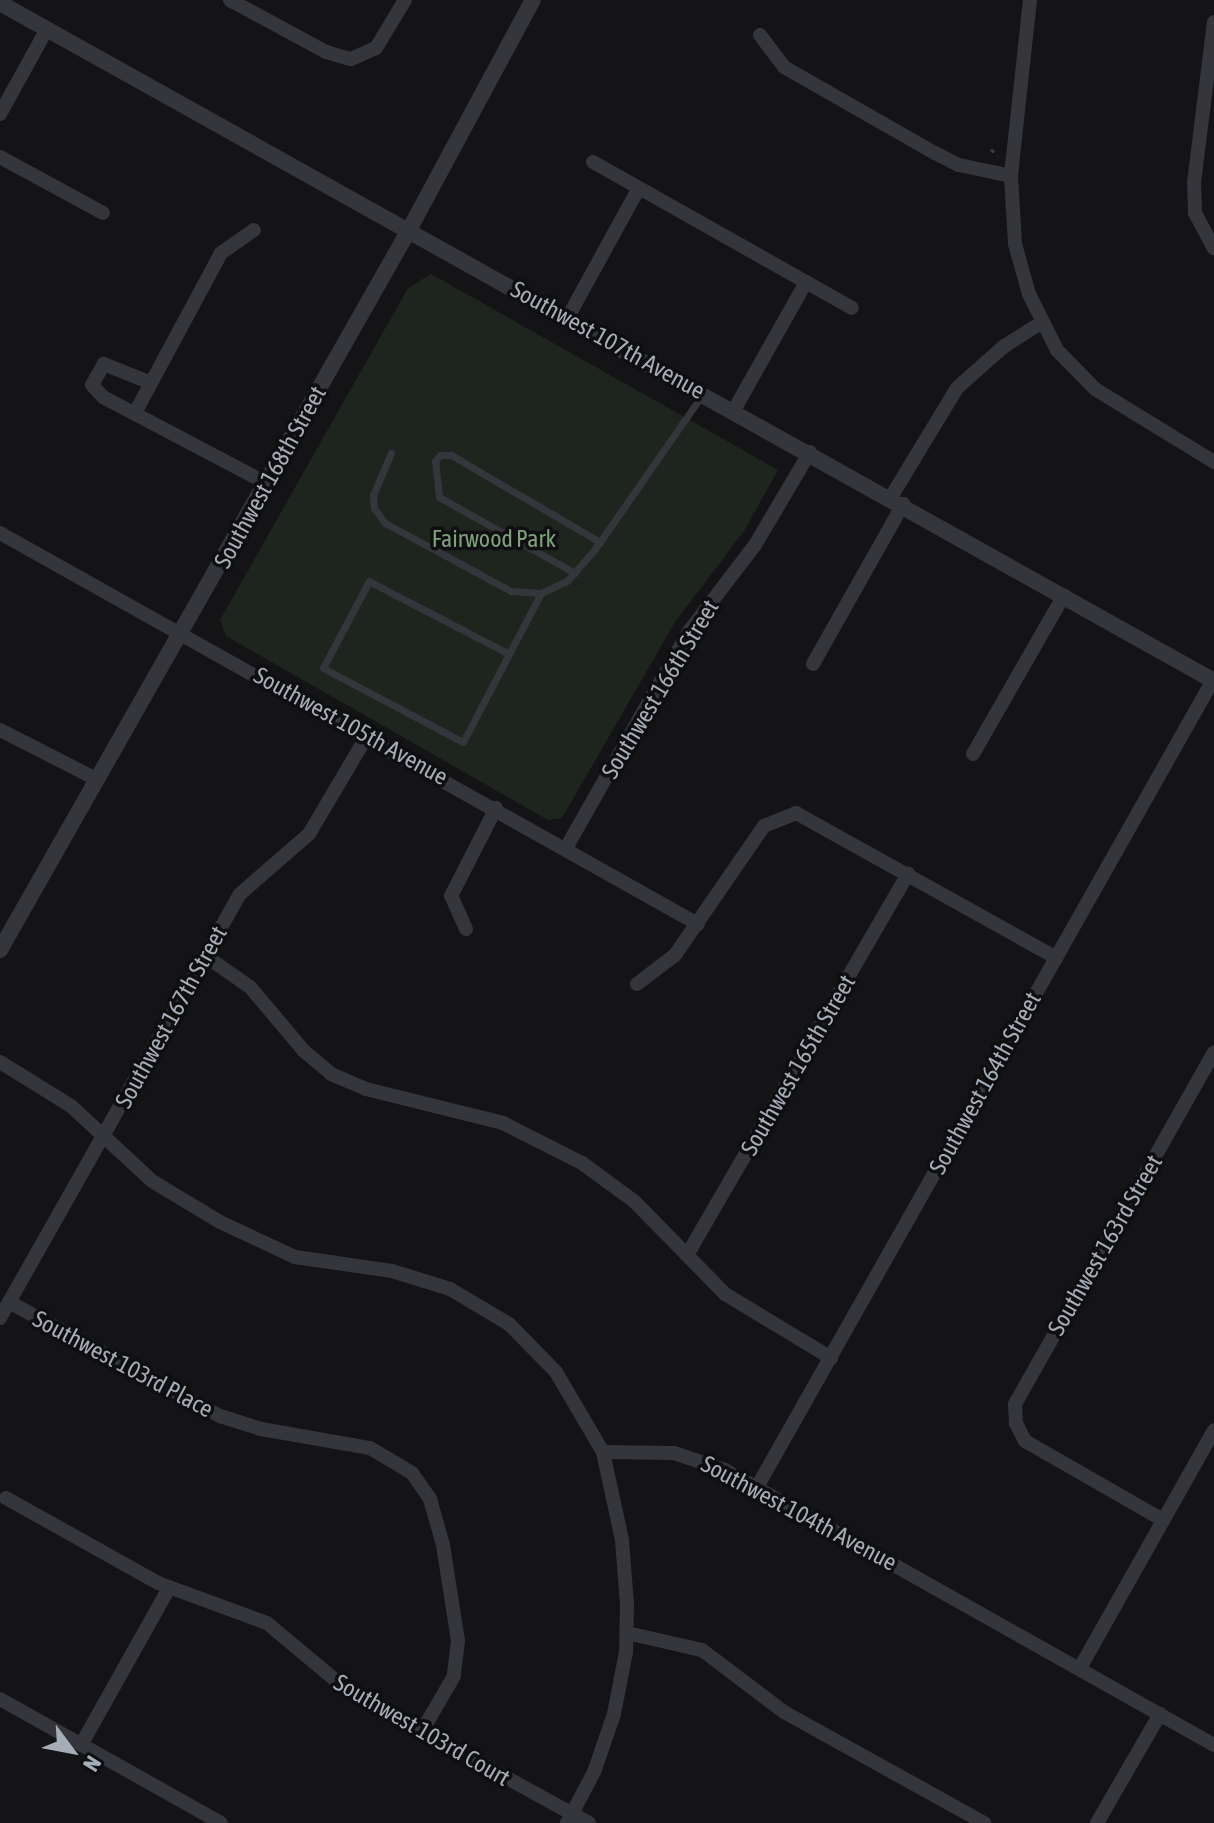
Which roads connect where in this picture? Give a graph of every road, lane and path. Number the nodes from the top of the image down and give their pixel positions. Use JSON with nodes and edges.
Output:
{"nodes":[{"id":1,"x":230,"y":0,"type":"edge"},
{"id":2,"x":405,"y":0,"type":"edge"},
{"id":3,"x":533,"y":0,"type":"edge"},
{"id":4,"x":1030,"y":0,"type":"edge"},
{"id":5,"x":0,"y":3,"type":"edge"},
{"id":6,"x":1214,"y":22,"type":"edge"},
{"id":7,"x":47,"y":29,"type":"junction"},
{"id":8,"x":760,"y":35,"type":"dead end"},
{"id":9,"x":0,"y":114,"type":"edge"},
{"id":10,"x":991,"y":149,"type":"dead end"},
{"id":11,"x":998,"y":156,"type":"dead end"},
{"id":12,"x":0,"y":157,"type":"edge"},
{"id":13,"x":593,"y":162,"type":"dead end"},
{"id":14,"x":1011,"y":176,"type":"junction"},
{"id":15,"x":639,"y":188,"type":"junction"},
{"id":16,"x":103,"y":213,"type":"dead end"},
{"id":17,"x":254,"y":230,"type":"dead end"},
{"id":18,"x":409,"y":230,"type":"junction"},
{"id":19,"x":1214,"y":248,"type":"edge"},
{"id":20,"x":806,"y":282,"type":"junction"},
{"id":21,"x":852,"y":308,"type":"dead end"},
{"id":22,"x":568,"y":317,"type":"junction"},
{"id":23,"x":1041,"y":323,"type":"junction"},
{"id":24,"x":151,"y":383,"type":"junction"},
{"id":25,"x":703,"y":393,"type":"junction"},
{"id":26,"x":734,"y":410,"type":"junction"},
{"id":27,"x":136,"y":411,"type":"junction"},
{"id":28,"x":810,"y":452,"type":"junction"},
{"id":29,"x":391,"y":453,"type":"dead end"},
{"id":30,"x":1214,"y":462,"type":"edge"},
{"id":31,"x":266,"y":483,"type":"junction"},
{"id":32,"x":897,"y":500,"type":"junction"},
{"id":33,"x":0,"y":533,"type":"edge"},
{"id":34,"x":600,"y":542,"type":"junction"},
{"id":35,"x":575,"y":573,"type":"junction"},
{"id":36,"x":541,"y":593,"type":"junction"},
{"id":37,"x":1064,"y":595,"type":"junction"},
{"id":38,"x":182,"y":632,"type":"junction"},
{"id":39,"x":509,"y":654,"type":"junction"},
{"id":40,"x":813,"y":664,"type":"dead end"},
{"id":41,"x":1213,"y":680,"type":"edge"},
{"id":42,"x":0,"y":730,"type":"edge"},
{"id":43,"x":367,"y":736,"type":"junction"},
{"id":44,"x":973,"y":754,"type":"dead end"},
{"id":45,"x":96,"y":779,"type":"junction"},
{"id":46,"x":496,"y":808,"type":"junction"},
{"id":47,"x":566,"y":848,"type":"junction"},
{"id":48,"x":908,"y":873,"type":"junction"},
{"id":49,"x":698,"y":924,"type":"junction"},
{"id":50,"x":466,"y":929,"type":"dead end"},
{"id":51,"x":0,"y":950,"type":"edge"},
{"id":52,"x":204,"y":955,"type":"junction"},
{"id":53,"x":1056,"y":958,"type":"junction"},
{"id":54,"x":637,"y":984,"type":"dead end"},
{"id":55,"x":1214,"y":1052,"type":"edge"},
{"id":56,"x":0,"y":1062,"type":"edge"},
{"id":57,"x":104,"y":1137,"type":"junction"},
{"id":58,"x":687,"y":1255,"type":"junction"},
{"id":59,"x":9,"y":1302,"type":"junction"},
{"id":60,"x":0,"y":1318,"type":"edge"},
{"id":61,"x":831,"y":1358,"type":"junction"},
{"id":62,"x":1214,"y":1430,"type":"edge"},
{"id":63,"x":603,"y":1452,"type":"junction"},
{"id":64,"x":757,"y":1487,"type":"junction"},
{"id":65,"x":6,"y":1498,"type":"dead end"},
{"id":66,"x":1163,"y":1520,"type":"junction"},
{"id":67,"x":169,"y":1588,"type":"junction"},
{"id":68,"x":627,"y":1633,"type":"junction"},
{"id":69,"x":1080,"y":1668,"type":"junction"},
{"id":70,"x":0,"y":1699,"type":"edge"},
{"id":71,"x":1160,"y":1714,"type":"junction"},
{"id":72,"x":421,"y":1733,"type":"junction"},
{"id":73,"x":81,"y":1745,"type":"junction"},
{"id":74,"x":1214,"y":1745,"type":"edge"},
{"id":75,"x":569,"y":1819,"type":"edge"},
{"id":76,"x":221,"y":1823,"type":"edge"},
{"id":77,"x":589,"y":1823,"type":"edge"},
{"id":78,"x":984,"y":1823,"type":"edge"},
{"id":79,"x":1097,"y":1823,"type":"edge"}],
"edges":[{"from":1,"to":2,"type":"street"},
{"from":3,"to":18,"type":"street","name":"Southwest 168th Street"},
{"from":4,"to":14,"type":"street"},
{"from":5,"to":7,"type":"street","name":"Southwest 107th Avenue"},
{"from":6,"to":19,"type":"street"},
{"from":7,"to":9,"type":"street"},
{"from":7,"to":18,"type":"street","name":"Southwest 107th Avenue"},
{"from":8,"to":14,"type":"street"},
{"from":10,"to":11,"type":"path"},
{"from":12,"to":16,"type":"street"},
{"from":13,"to":15,"type":"street"},
{"from":14,"to":23,"type":"street"},
{"from":15,"to":20,"type":"street"},
{"from":15,"to":22,"type":"street"},
{"from":17,"to":24,"type":"street"},
{"from":18,"to":22,"type":"street","name":"Southwest 107th Avenue"},
{"from":18,"to":31,"type":"street","name":"Southwest 168th Street"},
{"from":20,"to":21,"type":"street"},
{"from":20,"to":26,"type":"street"},
{"from":22,"to":25,"type":"street","name":"Southwest 107th Avenue"},
{"from":23,"to":30,"type":"street"},
{"from":23,"to":32,"type":"street"},
{"from":24,"to":27,"type":"street"},
{"from":24,"to":27,"type":"street"},
{"from":25,"to":26,"type":"street","name":"Southwest 107th Avenue"},
{"from":25,"to":34,"type":"lane"},
{"from":26,"to":28,"type":"street","name":"Southwest 107th Avenue"},
{"from":27,"to":31,"type":"street"},
{"from":28,"to":32,"type":"street","name":"Southwest 107th Avenue"},
{"from":28,"to":47,"type":"street","name":"Southwest 166th Street"},
{"from":29,"to":36,"type":"lane"},
{"from":31,"to":38,"type":"street","name":"Southwest 168th Street"},
{"from":32,"to":37,"type":"street","name":"Southwest 107th Avenue"},
{"from":32,"to":40,"type":"street"},
{"from":33,"to":38,"type":"street","name":"Southwest 105th Avenue"},
{"from":34,"to":35,"type":"lane"},
{"from":34,"to":35,"type":"lane"},
{"from":35,"to":36,"type":"lane"},
{"from":36,"to":39,"type":"lane"},
{"from":37,"to":41,"type":"street","name":"Southwest 107th Avenue"},
{"from":37,"to":44,"type":"street"},
{"from":38,"to":43,"type":"street","name":"Southwest 105th Avenue"},
{"from":38,"to":45,"type":"street","name":"Southwest 168th Street"},
{"from":39,"to":39,"type":"lane"},
{"from":41,"to":53,"type":"street","name":"Southwest 164th Street"},
{"from":42,"to":45,"type":"street"},
{"from":43,"to":46,"type":"street","name":"Southwest 105th Avenue"},
{"from":43,"to":52,"type":"street","name":"Southwest 167th Street"},
{"from":45,"to":51,"type":"street","name":"Southwest 168th Street"},
{"from":46,"to":47,"type":"street","name":"Southwest 105th Avenue"},
{"from":46,"to":50,"type":"street"},
{"from":47,"to":49,"type":"street","name":"Southwest 105th Avenue"},
{"from":48,"to":49,"type":"street"},
{"from":48,"to":53,"type":"street"},
{"from":48,"to":58,"type":"street","name":"Southwest 165th Street"},
{"from":49,"to":54,"type":"street"},
{"from":52,"to":57,"type":"street","name":"Southwest 167th Street"},
{"from":52,"to":58,"type":"street"},
{"from":53,"to":61,"type":"street","name":"Southwest 164th Street"},
{"from":55,"to":66,"type":"street","name":"Southwest 163rd Street"},
{"from":56,"to":57,"type":"street"},
{"from":57,"to":59,"type":"street","name":"Southwest 167th Street"},
{"from":57,"to":63,"type":"street"},
{"from":58,"to":61,"type":"street"},
{"from":59,"to":60,"type":"street","name":"Southwest 167th Street"},
{"from":59,"to":72,"type":"street","name":"Southwest 103rd Place"},
{"from":61,"to":64,"type":"street","name":"Southwest 164th Street"},
{"from":62,"to":66,"type":"street"},
{"from":63,"to":64,"type":"street","name":"Southwest 104th Avenue"},
{"from":63,"to":68,"type":"street"},
{"from":64,"to":69,"type":"street","name":"Southwest 104th Avenue"},
{"from":65,"to":67,"type":"street","name":"Southwest 103rd Court"},
{"from":66,"to":69,"type":"street"},
{"from":67,"to":72,"type":"street","name":"Southwest 103rd Court"},
{"from":67,"to":73,"type":"street"},
{"from":68,"to":75,"type":"street"},
{"from":68,"to":78,"type":"street"},
{"from":69,"to":71,"type":"street","name":"Southwest 104th Avenue"},
{"from":70,"to":73,"type":"street"},
{"from":71,"to":74,"type":"street","name":"Southwest 104th Avenue"},
{"from":71,"to":79,"type":"street"},
{"from":72,"to":75,"type":"street","name":"Southwest 103rd Court"},
{"from":73,"to":76,"type":"street"},
{"from":75,"to":77,"type":"street","name":"Southwest 103rd Court"}]}
